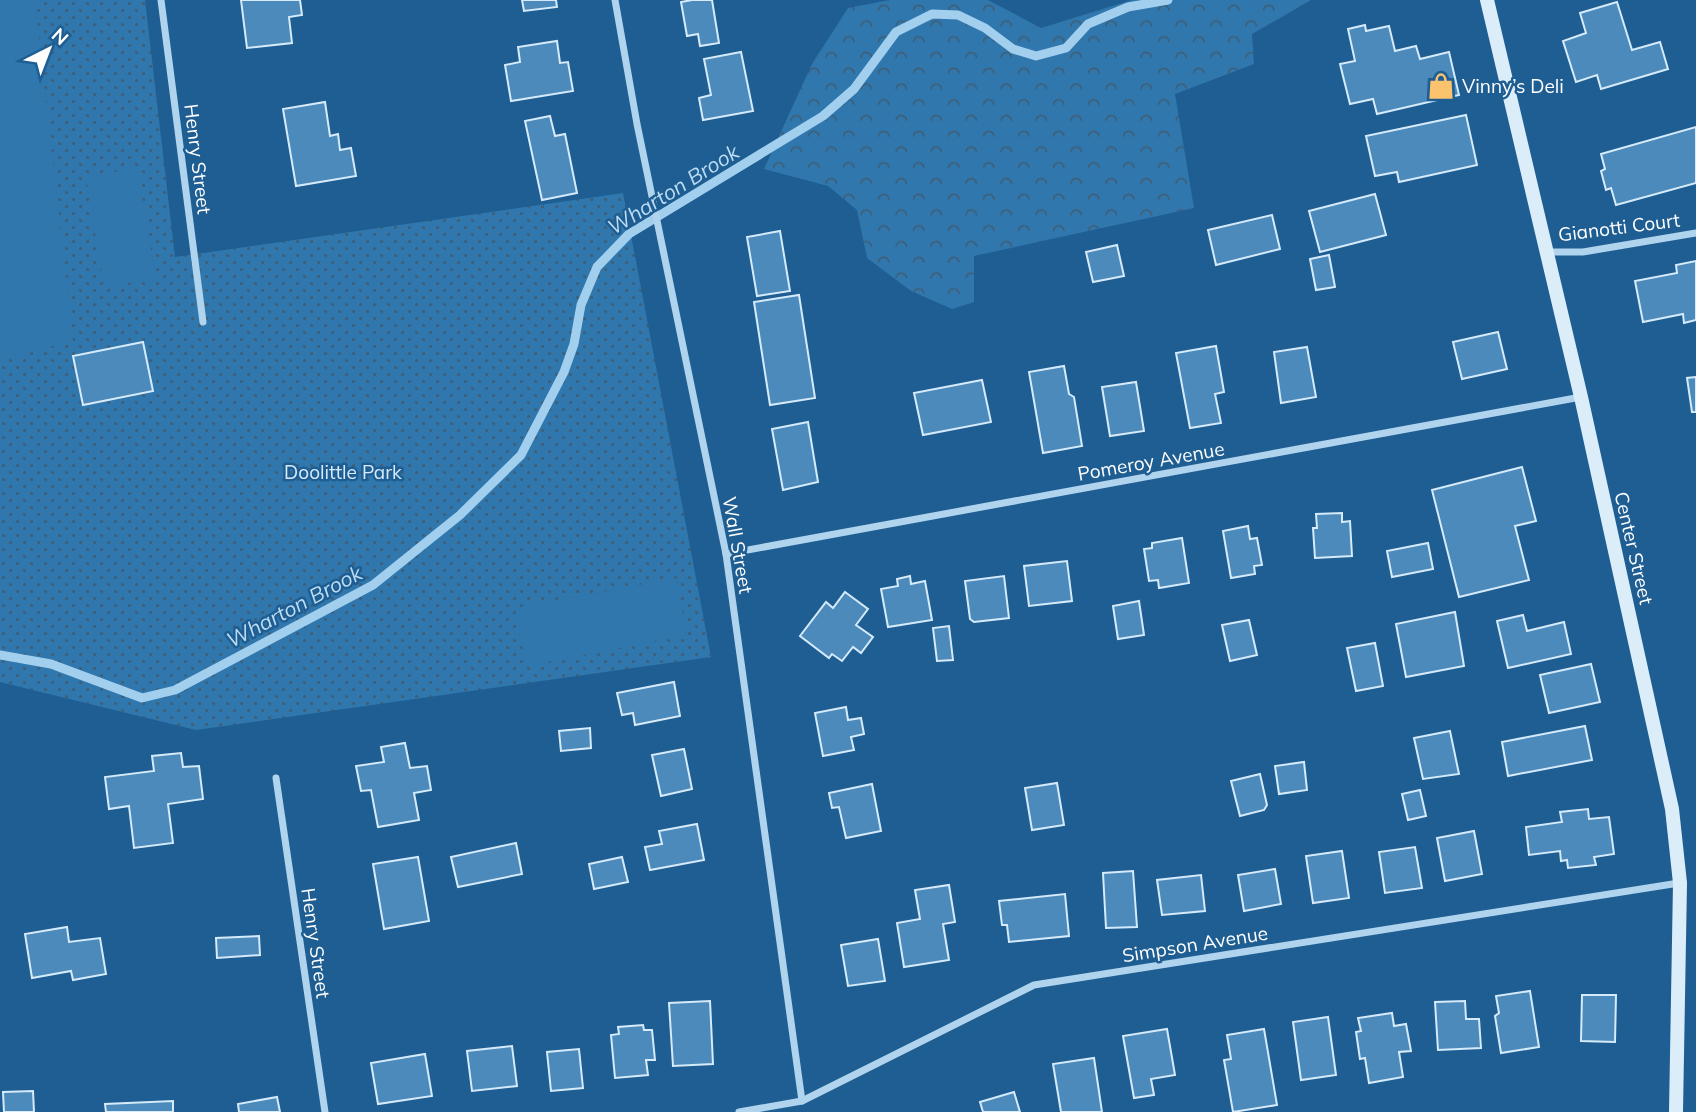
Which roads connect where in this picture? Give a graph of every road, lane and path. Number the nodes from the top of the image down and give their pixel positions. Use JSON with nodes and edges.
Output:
{"nodes":[{"id":1,"x":161,"y":0,"type":"edge"},
{"id":2,"x":615,"y":0,"type":"edge"},
{"id":3,"x":1487,"y":0,"type":"edge"},
{"id":4,"x":1696,"y":233,"type":"edge"},
{"id":5,"x":1545,"y":252,"type":"junction"},
{"id":6,"x":203,"y":323,"type":"dead end"},
{"id":7,"x":1581,"y":397,"type":"junction"},
{"id":8,"x":726,"y":554,"type":"junction"},
{"id":9,"x":276,"y":778,"type":"dead end"},
{"id":10,"x":1680,"y":883,"type":"junction"},
{"id":11,"x":802,"y":1101,"type":"junction"},
{"id":12,"x":325,"y":1112,"type":"edge"},
{"id":13,"x":739,"y":1112,"type":"edge"},
{"id":14,"x":1676,"y":1112,"type":"edge"}],
"edges":[{"from":1,"to":6,"type":"street","name":"Henry Street"},
{"from":2,"to":8,"type":"street","name":"Wall Street"},
{"from":3,"to":5,"type":"main road","name":"Center Street"},
{"from":4,"to":5,"type":"street","name":"Gianotti Court"},
{"from":5,"to":7,"type":"main road","name":"Center Street"},
{"from":7,"to":8,"type":"street","name":"Pomeroy Avenue"},
{"from":7,"to":10,"type":"main road","name":"Center Street"},
{"from":8,"to":11,"type":"street","name":"Wall Street"},
{"from":9,"to":12,"type":"street","name":"Henry Street"},
{"from":10,"to":11,"type":"street","name":"Simpson Avenue"},
{"from":10,"to":14,"type":"main road","name":"Center Street"},
{"from":11,"to":13,"type":"street","name":"Simpson Avenue"}]}
